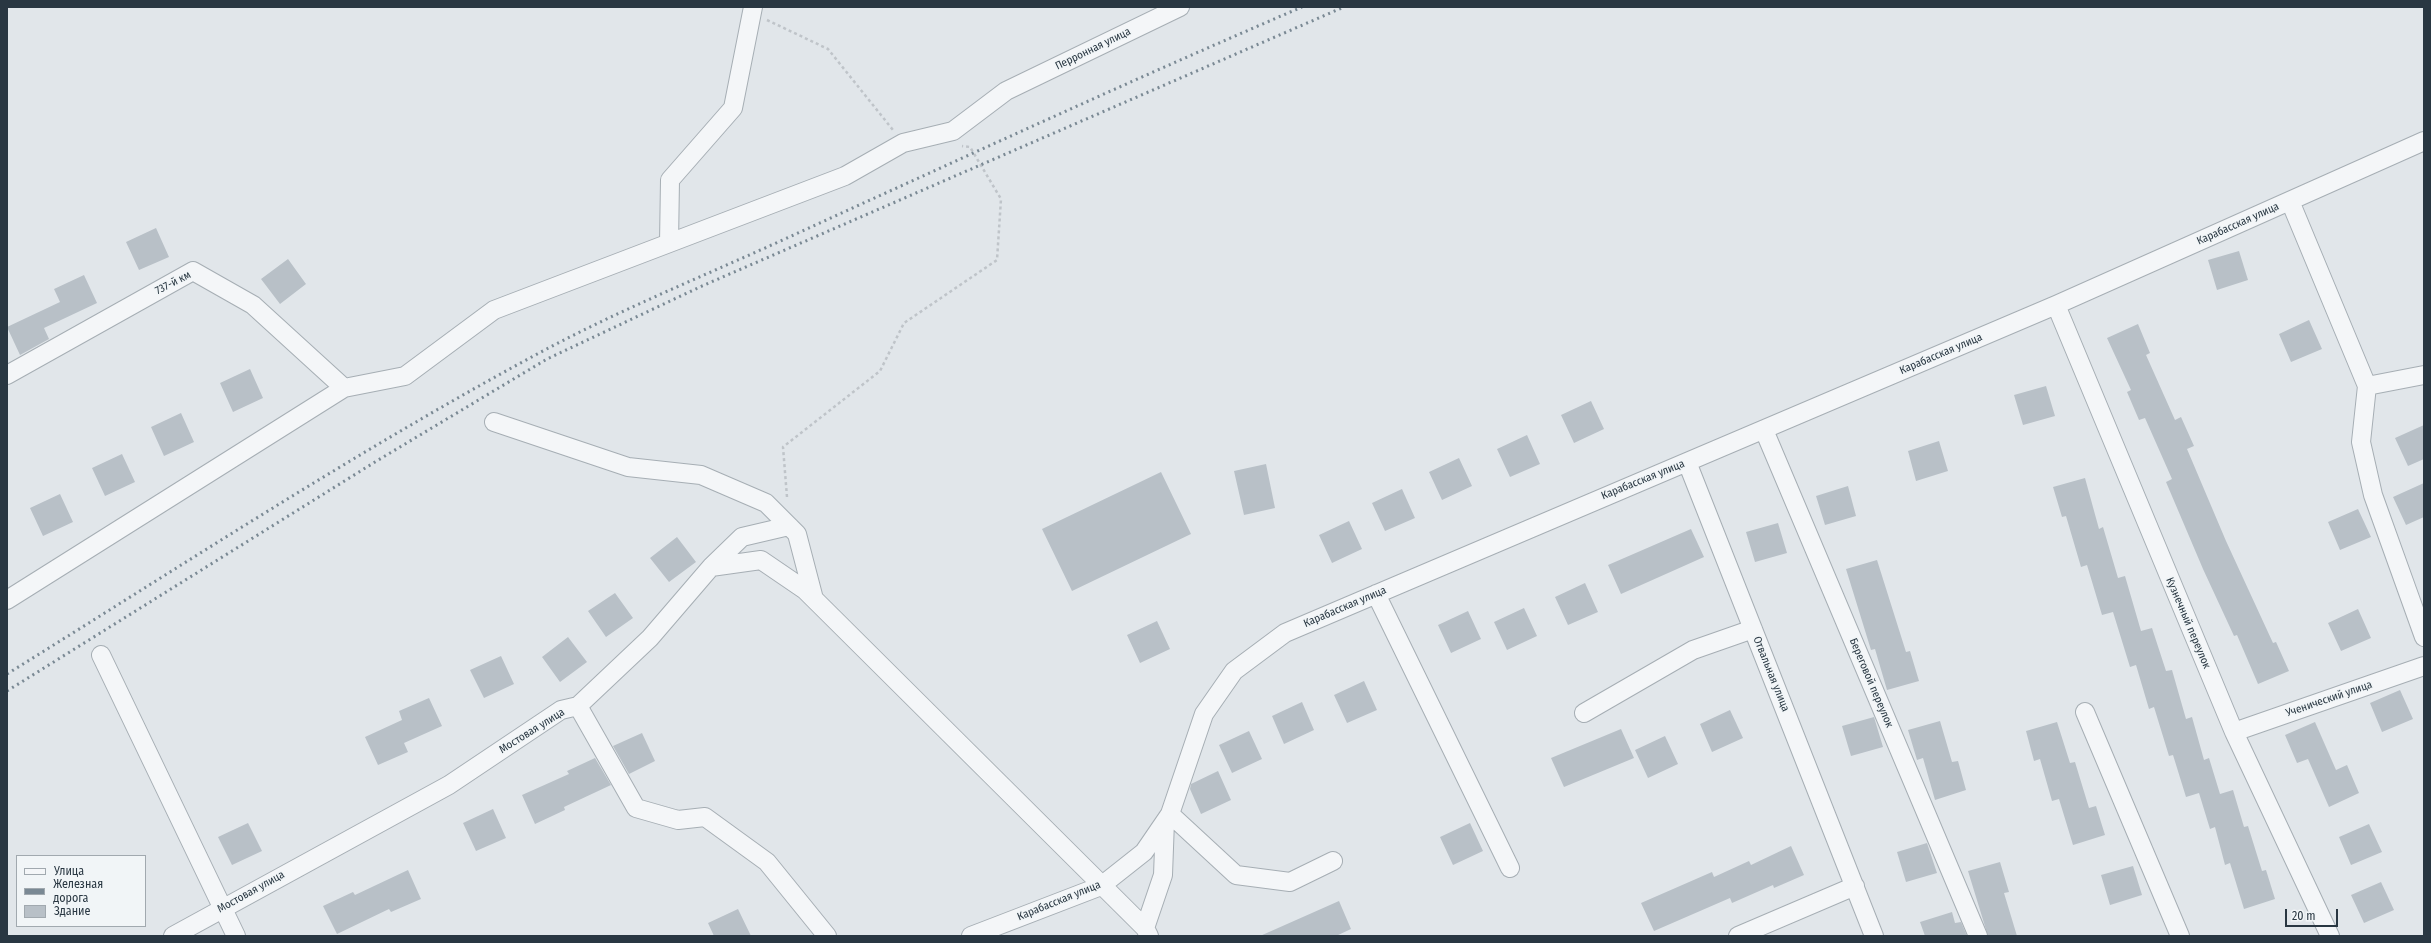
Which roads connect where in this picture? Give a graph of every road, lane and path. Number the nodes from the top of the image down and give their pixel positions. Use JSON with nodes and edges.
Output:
{"nodes":[{"id":1,"x":1180,"y":7,"type":"edge"},
{"id":2,"x":753,"y":10,"type":"edge"},
{"id":3,"x":899,"y":131,"type":"dead end"},
{"id":4,"x":2424,"y":142,"type":"edge"},
{"id":5,"x":955,"y":144,"type":"dead end"},
{"id":6,"x":2290,"y":201,"type":"junction"},
{"id":7,"x":669,"y":243,"type":"junction"},
{"id":8,"x":2056,"y":305,"type":"junction"},
{"id":9,"x":7,"y":375,"type":"edge"},
{"id":10,"x":2424,"y":375,"type":"edge"},
{"id":11,"x":2367,"y":386,"type":"junction"},
{"id":12,"x":344,"y":388,"type":"junction"},
{"id":13,"x":494,"y":422,"type":"dead end"},
{"id":14,"x":1764,"y":430,"type":"junction"},
{"id":15,"x":1687,"y":462,"type":"junction"},
{"id":16,"x":789,"y":526,"type":"junction"},
{"id":17,"x":711,"y":567,"type":"junction"},
{"id":18,"x":1376,"y":594,"type":"junction"},
{"id":19,"x":814,"y":599,"type":"junction"},
{"id":20,"x":7,"y":600,"type":"edge"},
{"id":21,"x":1753,"y":629,"type":"junction"},
{"id":22,"x":2424,"y":637,"type":"edge"},
{"id":23,"x":101,"y":655,"type":"dead end"},
{"id":24,"x":2424,"y":666,"type":"edge"},
{"id":25,"x":578,"y":706,"type":"junction"},
{"id":26,"x":2085,"y":712,"type":"dead end"},
{"id":27,"x":1584,"y":713,"type":"dead end"},
{"id":28,"x":2234,"y":732,"type":"junction"},
{"id":29,"x":1167,"y":817,"type":"junction"},
{"id":30,"x":1333,"y":861,"type":"dead end"},
{"id":31,"x":1510,"y":868,"type":"dead end"},
{"id":32,"x":1101,"y":886,"type":"junction"},
{"id":33,"x":1856,"y":886,"type":"junction"},
{"id":34,"x":223,"y":908,"type":"junction"},
{"id":35,"x":1147,"y":932,"type":"edge"},
{"id":36,"x":173,"y":936,"type":"edge"},
{"id":37,"x":236,"y":936,"type":"edge"},
{"id":38,"x":826,"y":936,"type":"edge"},
{"id":39,"x":971,"y":936,"type":"edge"},
{"id":40,"x":1738,"y":936,"type":"edge"},
{"id":41,"x":1874,"y":936,"type":"edge"},
{"id":42,"x":1978,"y":936,"type":"edge"},
{"id":43,"x":2180,"y":936,"type":"edge"},
{"id":44,"x":2330,"y":936,"type":"edge"}],
"edges":[{"from":1,"to":7,"type":"street","name":"Перронная улица"},
{"from":2,"to":3,"type":"path"},
{"from":2,"to":7,"type":"street"},
{"from":4,"to":6,"type":"street","name":"Карабасская улица"},
{"from":5,"to":16,"type":"path"},
{"from":6,"to":8,"type":"street","name":"Карабасская улица"},
{"from":6,"to":11,"type":"street"},
{"from":7,"to":12,"type":"street","name":"Перронная улица"},
{"from":8,"to":14,"type":"street","name":"Карабасская улица"},
{"from":8,"to":28,"type":"street","name":"Кузнечный переулок"},
{"from":9,"to":12,"type":"street","name":"737-й км"},
{"from":10,"to":11,"type":"street"},
{"from":11,"to":22,"type":"street"},
{"from":12,"to":20,"type":"street"},
{"from":13,"to":16,"type":"street"},
{"from":14,"to":15,"type":"street","name":"Карабасская улица"},
{"from":14,"to":42,"type":"street","name":"Береговой переулок"},
{"from":15,"to":18,"type":"street","name":"Карабасская улица"},
{"from":15,"to":21,"type":"street","name":"Отвальная улица"},
{"from":16,"to":17,"type":"street"},
{"from":16,"to":19,"type":"street"},
{"from":17,"to":19,"type":"street"},
{"from":17,"to":25,"type":"street"},
{"from":18,"to":29,"type":"street","name":"Карабасская улица"},
{"from":18,"to":31,"type":"street"},
{"from":19,"to":32,"type":"street"},
{"from":21,"to":27,"type":"street"},
{"from":21,"to":33,"type":"street","name":"Отвальная улица"},
{"from":23,"to":34,"type":"street"},
{"from":24,"to":28,"type":"street","name":"Ученический улица"},
{"from":25,"to":34,"type":"street","name":"Мостовая улица"},
{"from":25,"to":38,"type":"street","name":"Мостовая улица"},
{"from":26,"to":43,"type":"street"},
{"from":28,"to":44,"type":"street","name":"Кузнечный переулок"},
{"from":29,"to":30,"type":"street"},
{"from":29,"to":32,"type":"street","name":"Карабасская улица"},
{"from":29,"to":35,"type":"street"},
{"from":32,"to":35,"type":"street"},
{"from":32,"to":39,"type":"street","name":"Карабасская улица"},
{"from":33,"to":40,"type":"street"},
{"from":33,"to":41,"type":"street","name":"Отвальная улица"},
{"from":34,"to":36,"type":"street","name":"Мостовая улица"},
{"from":34,"to":37,"type":"street"}]}
